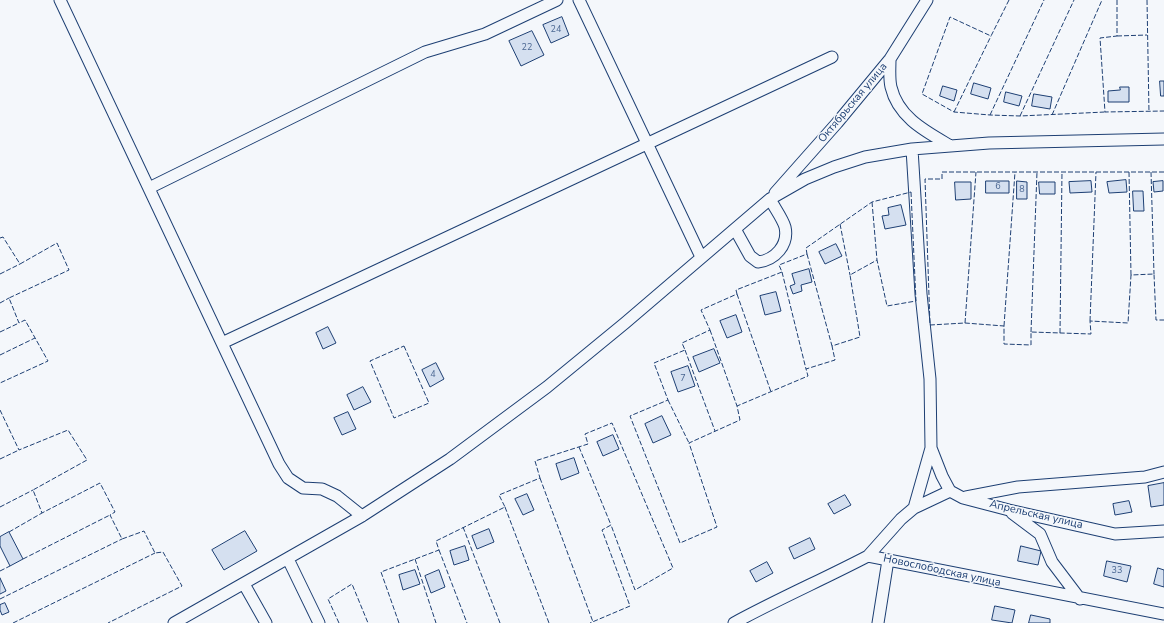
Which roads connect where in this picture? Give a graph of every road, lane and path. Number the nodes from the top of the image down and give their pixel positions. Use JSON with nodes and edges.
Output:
{"nodes":[{"id":1,"x":60,"y":0,"type":"edge"},
{"id":2,"x":557,"y":0,"type":"edge"},
{"id":3,"x":580,"y":0,"type":"edge"},
{"id":4,"x":927,"y":0,"type":"edge"},
{"id":5,"x":832,"y":57,"type":"dead end"},
{"id":6,"x":890,"y":59,"type":"junction"},
{"id":7,"x":1164,"y":139,"type":"edge"},
{"id":8,"x":648,"y":144,"type":"junction"},
{"id":9,"x":949,"y":145,"type":"junction"},
{"id":10,"x":912,"y":149,"type":"junction"},
{"id":11,"x":149,"y":188,"type":"junction"},
{"id":12,"x":770,"y":199,"type":"junction"},
{"id":13,"x":735,"y":229,"type":"junction"},
{"id":14,"x":701,"y":257,"type":"junction"},
{"id":15,"x":222,"y":343,"type":"junction"},
{"id":16,"x":931,"y":448,"type":"junction"},
{"id":17,"x":1164,"y":472,"type":"edge"},
{"id":18,"x":950,"y":491,"type":"junction"},
{"id":19,"x":963,"y":498,"type":"junction"},
{"id":20,"x":914,"y":508,"type":"junction"},
{"id":21,"x":1009,"y":510,"type":"junction"},
{"id":22,"x":362,"y":516,"type":"junction"},
{"id":23,"x":1164,"y":531,"type":"edge"},
{"id":24,"x":868,"y":556,"type":"junction"},
{"id":25,"x":288,"y":559,"type":"junction"},
{"id":26,"x":888,"y":560,"type":"junction"},
{"id":27,"x":244,"y":584,"type":"junction"},
{"id":28,"x":1080,"y":598,"type":"junction"},
{"id":29,"x":1164,"y":614,"type":"edge"},
{"id":30,"x":174,"y":623,"type":"edge"},
{"id":31,"x":266,"y":623,"type":"edge"},
{"id":32,"x":319,"y":623,"type":"edge"},
{"id":33,"x":734,"y":623,"type":"edge"},
{"id":34,"x":878,"y":623,"type":"edge"}],
"edges":[{"from":1,"to":11,"type":"street"},
{"from":2,"to":11,"type":"street"},
{"from":3,"to":8,"type":"street"},
{"from":4,"to":6,"type":"street","name":"Октябрьская улица"},
{"from":5,"to":8,"type":"street"},
{"from":6,"to":9,"type":"street"},
{"from":6,"to":12,"type":"street","name":"Октябрьская улица"},
{"from":7,"to":9,"type":"street"},
{"from":8,"to":14,"type":"street"},
{"from":8,"to":15,"type":"street"},
{"from":9,"to":10,"type":"street"},
{"from":10,"to":12,"type":"street"},
{"from":10,"to":16,"type":"street"},
{"from":11,"to":15,"type":"street"},
{"from":12,"to":13,"type":"street"},
{"from":12,"to":13,"type":"street"},
{"from":13,"to":14,"type":"street"},
{"from":14,"to":22,"type":"street"},
{"from":15,"to":22,"type":"street"},
{"from":16,"to":18,"type":"street"},
{"from":16,"to":20,"type":"street"},
{"from":17,"to":19,"type":"street"},
{"from":18,"to":19,"type":"street","name":"Апрельская улица"},
{"from":18,"to":20,"type":"street"},
{"from":19,"to":21,"type":"street","name":"Апрельская улица"},
{"from":20,"to":24,"type":"street"},
{"from":21,"to":23,"type":"street","name":"Апрельская улица"},
{"from":21,"to":28,"type":"street"},
{"from":22,"to":25,"type":"street"},
{"from":24,"to":26,"type":"street","name":"Новослободская улица"},
{"from":24,"to":33,"type":"street","name":"Новослободская улица"},
{"from":25,"to":27,"type":"street"},
{"from":25,"to":32,"type":"street"},
{"from":26,"to":28,"type":"street","name":"Новослободская улица"},
{"from":26,"to":34,"type":"street"},
{"from":27,"to":30,"type":"street"},
{"from":27,"to":31,"type":"street"},
{"from":28,"to":29,"type":"street","name":"Новослободская улица"}]}
